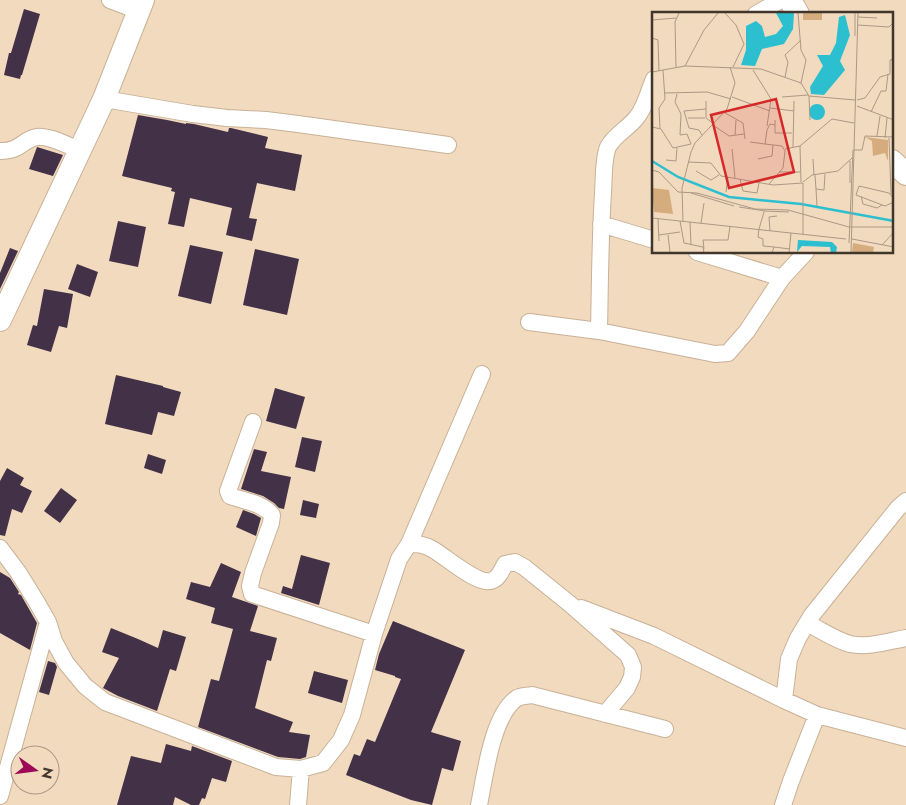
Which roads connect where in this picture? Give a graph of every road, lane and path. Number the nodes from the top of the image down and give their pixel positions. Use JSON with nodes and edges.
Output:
{"nodes":[{"id":1,"x":110,"y":0,"type":"edge"},
{"id":2,"x":793,"y":4,"type":"edge"},
{"id":3,"x":141,"y":6,"type":"edge"},
{"id":4,"x":763,"y":12,"type":"edge"},
{"id":5,"x":652,"y":85,"type":"edge"},
{"id":6,"x":104,"y":99,"type":"junction"},
{"id":7,"x":448,"y":145,"type":"dead end"},
{"id":8,"x":80,"y":150,"type":"junction"},
{"id":9,"x":0,"y":151,"type":"edge"},
{"id":10,"x":894,"y":163,"type":"edge"},
{"id":11,"x":906,"y":174,"type":"edge"},
{"id":12,"x":601,"y":224,"type":"junction"},
{"id":13,"x":652,"y":239,"type":"edge"},
{"id":14,"x":704,"y":254,"type":"edge"},
{"id":15,"x":804,"y":254,"type":"edge"},
{"id":16,"x":782,"y":278,"type":"junction"},
{"id":17,"x":0,"y":320,"type":"edge"},
{"id":18,"x":529,"y":322,"type":"dead end"},
{"id":19,"x":599,"y":331,"type":"junction"},
{"id":20,"x":482,"y":374,"type":"dead end"},
{"id":21,"x":253,"y":422,"type":"dead end"},
{"id":22,"x":906,"y":501,"type":"edge"},
{"id":23,"x":408,"y":544,"type":"junction"},
{"id":24,"x":0,"y":548,"type":"edge"},
{"id":25,"x":570,"y":604,"type":"junction"},
{"id":26,"x":48,"y":622,"type":"junction"},
{"id":27,"x":807,"y":623,"type":"junction"},
{"id":28,"x":374,"y":634,"type":"junction"},
{"id":29,"x":906,"y":638,"type":"edge"},
{"id":30,"x":784,"y":700,"type":"junction"},
{"id":31,"x":605,"y":714,"type":"junction"},
{"id":32,"x":817,"y":715,"type":"junction"},
{"id":33,"x":665,"y":729,"type":"dead end"},
{"id":34,"x":906,"y":738,"type":"edge"},
{"id":35,"x":301,"y":769,"type":"junction"},
{"id":36,"x":0,"y":796,"type":"edge"},
{"id":37,"x":298,"y":805,"type":"edge"},
{"id":38,"x":478,"y":805,"type":"edge"},
{"id":39,"x":783,"y":805,"type":"edge"}],
"edges":[{"from":1,"to":3,"type":"street"},
{"from":2,"to":4,"type":"street"},
{"from":3,"to":6,"type":"street"},
{"from":5,"to":12,"type":"street"},
{"from":6,"to":7,"type":"street"},
{"from":6,"to":8,"type":"street"},
{"from":8,"to":9,"type":"street"},
{"from":8,"to":17,"type":"street"},
{"from":10,"to":11,"type":"street"},
{"from":12,"to":13,"type":"street"},
{"from":12,"to":19,"type":"street"},
{"from":14,"to":16,"type":"street"},
{"from":15,"to":16,"type":"street"},
{"from":16,"to":19,"type":"street"},
{"from":18,"to":19,"type":"street"},
{"from":20,"to":23,"type":"street"},
{"from":21,"to":28,"type":"street"},
{"from":22,"to":27,"type":"street"},
{"from":23,"to":25,"type":"street"},
{"from":23,"to":28,"type":"street"},
{"from":24,"to":26,"type":"street"},
{"from":25,"to":30,"type":"street"},
{"from":25,"to":31,"type":"street"},
{"from":26,"to":35,"type":"street"},
{"from":26,"to":36,"type":"street"},
{"from":27,"to":29,"type":"street"},
{"from":27,"to":30,"type":"street"},
{"from":28,"to":35,"type":"street"},
{"from":30,"to":32,"type":"street"},
{"from":31,"to":33,"type":"street"},
{"from":31,"to":38,"type":"street"},
{"from":32,"to":34,"type":"street"},
{"from":32,"to":39,"type":"street"},
{"from":35,"to":37,"type":"street"}]}
